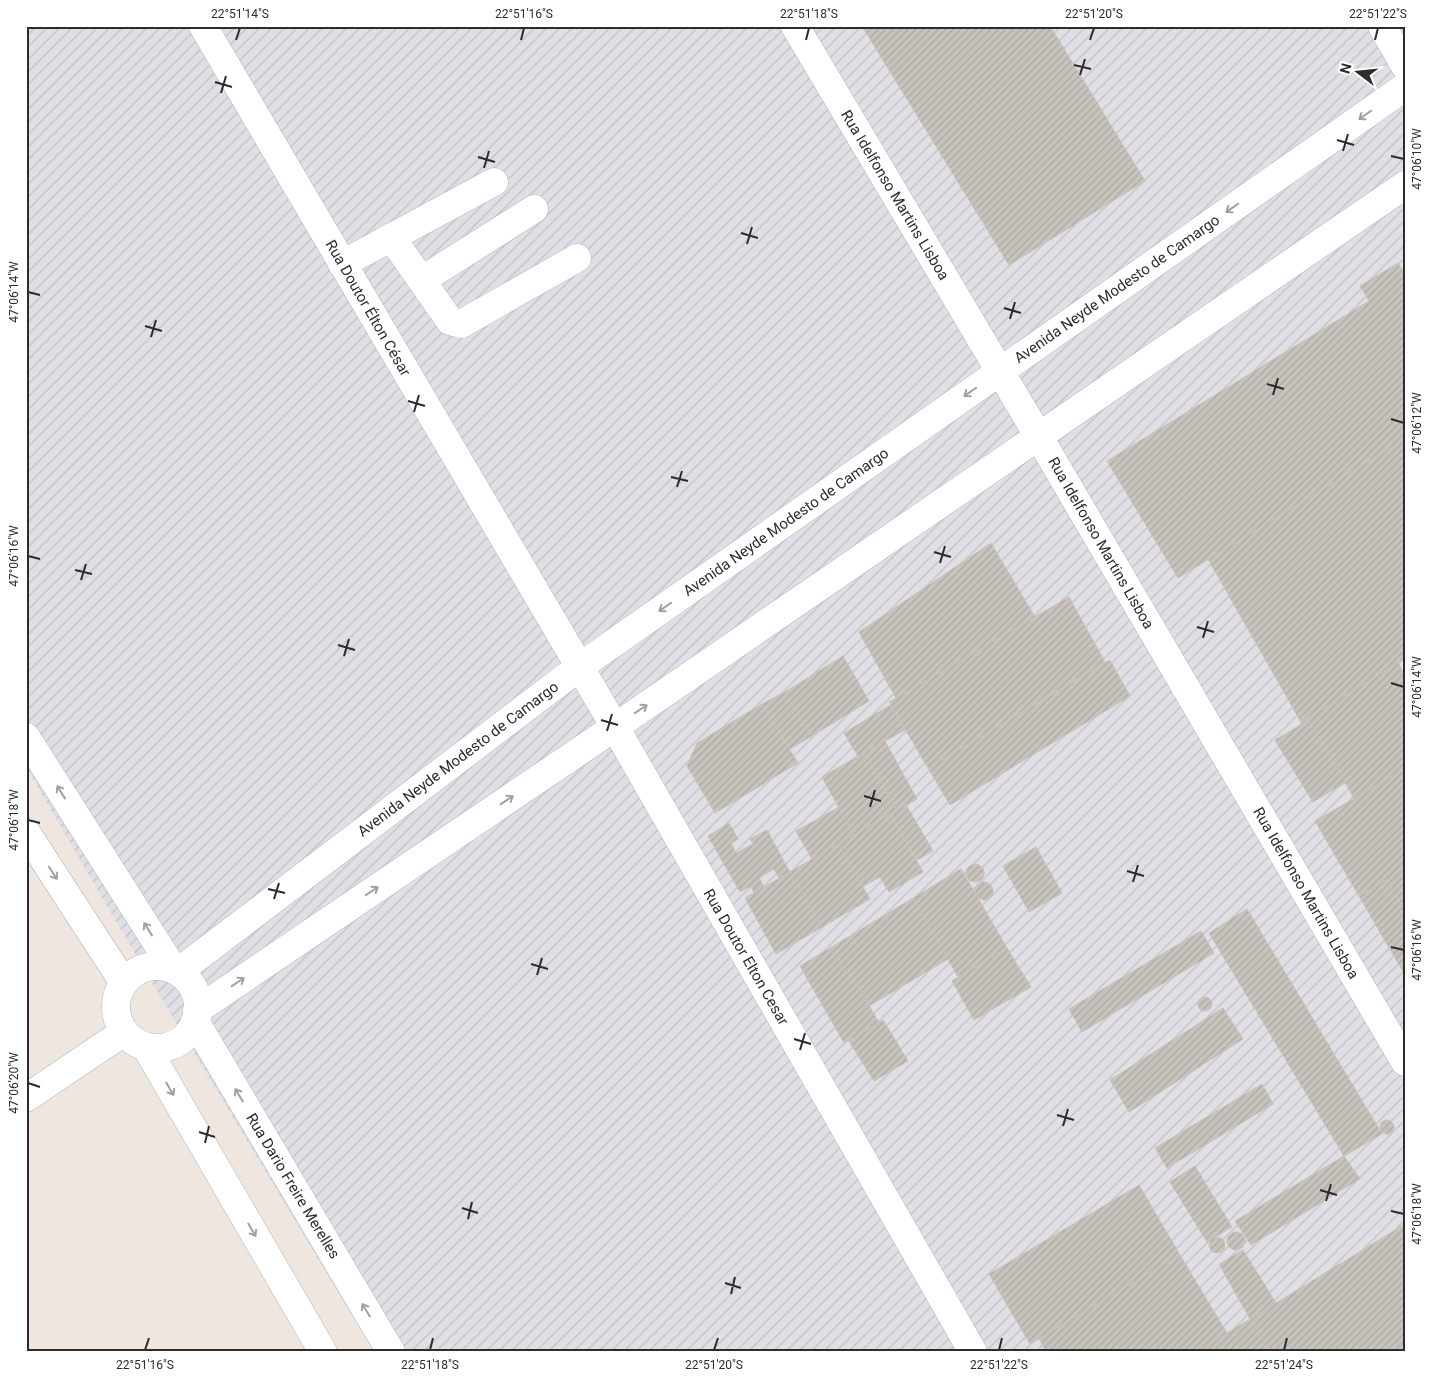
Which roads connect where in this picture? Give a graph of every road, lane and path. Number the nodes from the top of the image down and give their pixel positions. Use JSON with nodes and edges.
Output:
{"nodes":[{"id":1,"x":203,"y":26,"type":"edge"},
{"id":2,"x":795,"y":26,"type":"edge"},
{"id":3,"x":1382,"y":26,"type":"edge"},
{"id":4,"x":1405,"y":66,"type":"edge"},
{"id":5,"x":1405,"y":87,"type":"edge"},
{"id":6,"x":494,"y":182,"type":"dead end"},
{"id":7,"x":1405,"y":185,"type":"edge"},
{"id":8,"x":534,"y":208,"type":"dead end"},
{"id":9,"x":391,"y":237,"type":"junction"},
{"id":10,"x":577,"y":258,"type":"dead end"},
{"id":11,"x":342,"y":264,"type":"junction"},
{"id":12,"x":422,"y":280,"type":"junction"},
{"id":13,"x":999,"y":371,"type":"junction"},
{"id":14,"x":1039,"y":437,"type":"junction"},
{"id":15,"x":578,"y":668,"type":"junction"},
{"id":16,"x":614,"y":727,"type":"junction"},
{"id":17,"x":26,"y":737,"type":"edge"},
{"id":18,"x":26,"y":832,"type":"edge"},
{"id":19,"x":176,"y":971,"type":"junction"},
{"id":20,"x":124,"y":982,"type":"junction"},
{"id":21,"x":196,"y":1015,"type":"junction"},
{"id":22,"x":135,"y":1040,"type":"junction"},
{"id":23,"x":1405,"y":1062,"type":"edge"},
{"id":24,"x":26,"y":1098,"type":"edge"},
{"id":25,"x":323,"y":1352,"type":"edge"},
{"id":26,"x":391,"y":1352,"type":"edge"},
{"id":27,"x":973,"y":1352,"type":"edge"}],
"edges":[{"from":1,"to":11,"type":"street","name":"Rua Doutor Élton César"},
{"from":2,"to":13,"type":"street","name":"Rua Idelfonso Martins Lisboa"},
{"from":3,"to":4,"type":"street"},
{"from":5,"to":13,"type":"street","name":"Avenida Neyde Modesto de Camargo","one_way":true},
{"from":6,"to":9,"type":"street"},
{"from":7,"to":14,"type":"street"},
{"from":8,"to":12,"type":"street"},
{"from":9,"to":11,"type":"street"},
{"from":9,"to":12,"type":"street"},
{"from":10,"to":12,"type":"street"},
{"from":11,"to":15,"type":"street","name":"Rua Doutor Élton César"},
{"from":13,"to":14,"type":"street","name":"Rua Idelfonso Martins Lisboa"},
{"from":13,"to":15,"type":"street","name":"Avenida Neyde Modesto de Camargo","one_way":true},
{"from":16,"to":14,"type":"street","one_way":true},
{"from":14,"to":23,"type":"street","name":"Rua Idelfonso Martins Lisboa"},
{"from":15,"to":16,"type":"street","name":"Rua Doutor Elton Cesar"},
{"from":15,"to":19,"type":"street","name":"Avenida Neyde Modesto de Camargo"},
{"from":21,"to":16,"type":"street","one_way":true},
{"from":16,"to":27,"type":"street","name":"Rua Doutor Elton Cesar"},
{"from":19,"to":17,"type":"street","one_way":true},
{"from":18,"to":20,"type":"street","one_way":true},
{"from":19,"to":20,"type":"street"},
{"from":19,"to":21,"type":"street"},
{"from":20,"to":22,"type":"street"},
{"from":21,"to":22,"type":"street"},
{"from":26,"to":21,"type":"street","name":"Rua Dario Freire Merelles","one_way":true},
{"from":22,"to":24,"type":"street"},
{"from":22,"to":25,"type":"street","one_way":true}]}
